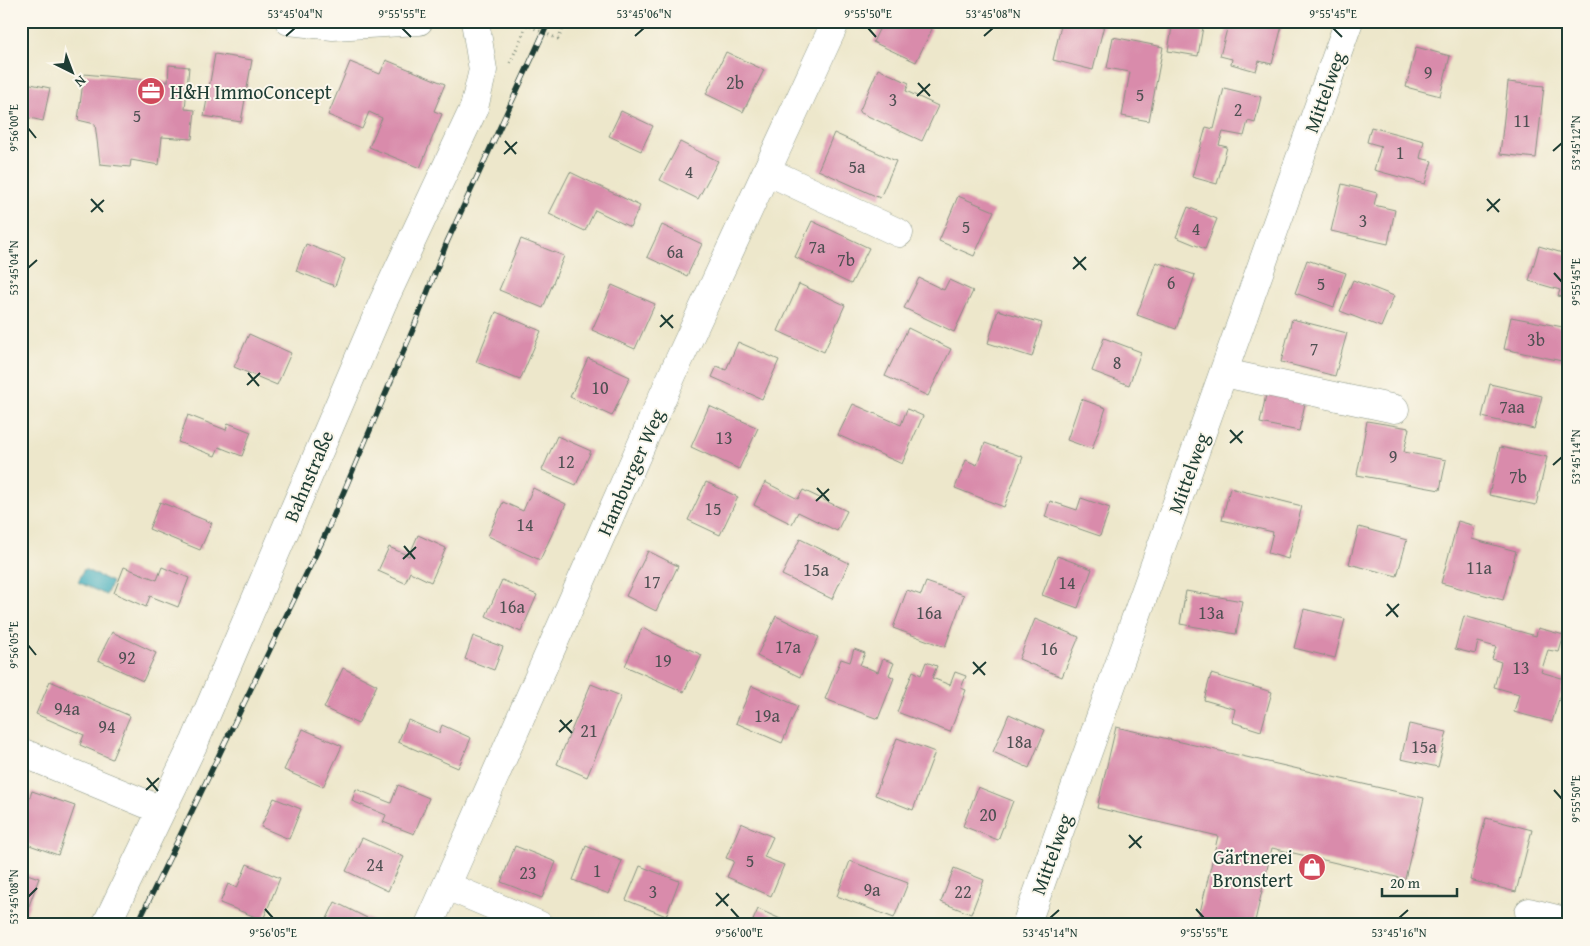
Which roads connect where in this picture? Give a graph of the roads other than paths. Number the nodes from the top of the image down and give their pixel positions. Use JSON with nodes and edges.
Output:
{"nodes":[{"id":1,"x":288,"y":21,"type":"edge"},
{"id":2,"x":419,"y":21,"type":"edge"},
{"id":3,"x":475,"y":21,"type":"edge"},
{"id":4,"x":836,"y":21,"type":"edge"},
{"id":5,"x":1349,"y":21,"type":"edge"},
{"id":6,"x":767,"y":171,"type":"junction"},
{"id":7,"x":899,"y":233,"type":"dead end"},
{"id":8,"x":1224,"y":373,"type":"junction"},
{"id":9,"x":1395,"y":409,"type":"dead end"},
{"id":10,"x":21,"y":752,"type":"edge"},
{"id":11,"x":161,"y":810,"type":"junction"},
{"id":12,"x":446,"y":886,"type":"junction"},
{"id":13,"x":1529,"y":912,"type":"dead end"},
{"id":14,"x":1569,"y":922,"type":"edge"},
{"id":15,"x":106,"y":925,"type":"edge"},
{"id":16,"x":429,"y":925,"type":"edge"},
{"id":17,"x":539,"y":925,"type":"edge"},
{"id":18,"x":1026,"y":925,"type":"edge"}],
"edges":[{"from":1,"to":2,"type":"street"},
{"from":3,"to":11,"type":"street","name":"Bahnstraße"},
{"from":4,"to":6,"type":"street","name":"Hamburger Weg"},
{"from":5,"to":8,"type":"street","name":"Mittelweg"},
{"from":6,"to":7,"type":"street"},
{"from":6,"to":12,"type":"street","name":"Hamburger Weg"},
{"from":8,"to":9,"type":"street"},
{"from":8,"to":18,"type":"street","name":"Mittelweg"},
{"from":10,"to":11,"type":"street"},
{"from":11,"to":15,"type":"street","name":"Bahnstraße"},
{"from":12,"to":16,"type":"street","name":"Hamburger Weg"},
{"from":12,"to":17,"type":"street"},
{"from":13,"to":14,"type":"street"}]}
